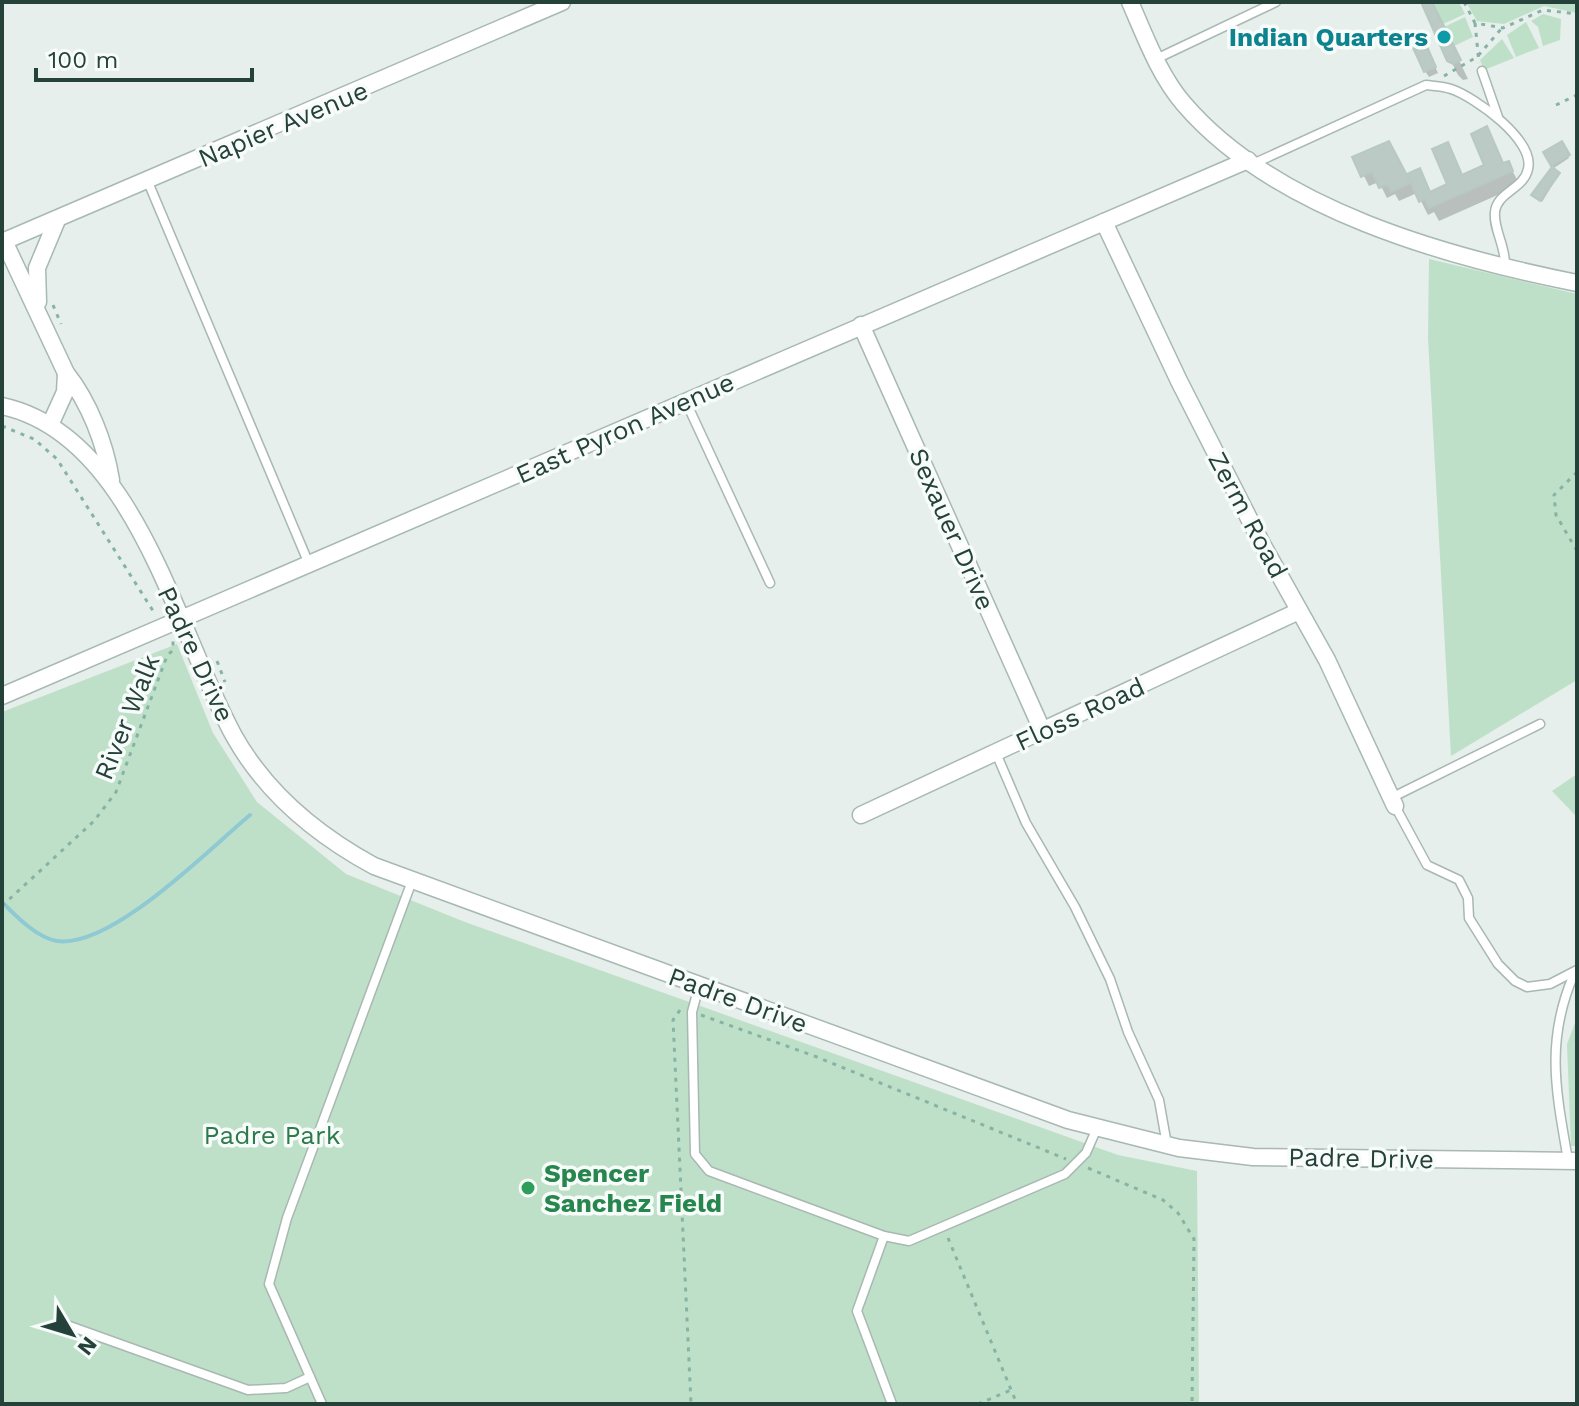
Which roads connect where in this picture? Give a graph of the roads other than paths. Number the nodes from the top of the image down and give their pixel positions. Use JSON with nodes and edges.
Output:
{"nodes":[{"id":1,"x":562,"y":2,"type":"edge"},
{"id":2,"x":1130,"y":2,"type":"edge"},
{"id":3,"x":1276,"y":2,"type":"edge"},
{"id":4,"x":1156,"y":59,"type":"junction"},
{"id":5,"x":1482,"y":71,"type":"road end"},
{"id":6,"x":1498,"y":118,"type":"junction"},
{"id":7,"x":1251,"y":162,"type":"junction"},
{"id":8,"x":148,"y":182,"type":"junction"},
{"id":9,"x":57,"y":220,"type":"junction"},
{"id":10,"x":1104,"y":222,"type":"junction"},
{"id":11,"x":3,"y":242,"type":"edge"},
{"id":12,"x":1505,"y":266,"type":"junction"},
{"id":13,"x":1577,"y":283,"type":"edge"},
{"id":14,"x":39,"y":311,"type":"junction"},
{"id":15,"x":861,"y":325,"type":"junction"},
{"id":16,"x":66,"y":373,"type":"junction"},
{"id":17,"x":685,"y":402,"type":"junction"},
{"id":18,"x":2,"y":406,"type":"edge"},
{"id":19,"x":50,"y":425,"type":"junction"},
{"id":20,"x":111,"y":482,"type":"junction"},
{"id":21,"x":310,"y":565,"type":"junction"},
{"id":22,"x":770,"y":583,"type":"dead end"},
{"id":23,"x":1299,"y":611,"type":"junction"},
{"id":24,"x":183,"y":621,"type":"junction"},
{"id":25,"x":2,"y":696,"type":"edge"},
{"id":26,"x":1540,"y":724,"type":"dead end"},
{"id":27,"x":1043,"y":732,"type":"junction"},
{"id":28,"x":996,"y":753,"type":"junction"},
{"id":29,"x":1393,"y":802,"type":"junction"},
{"id":30,"x":861,"y":815,"type":"dead end"},
{"id":31,"x":412,"y":881,"type":"junction"},
{"id":32,"x":1575,"y":972,"type":"edge"},
{"id":33,"x":699,"y":986,"type":"junction"},
{"id":34,"x":1097,"y":1128,"type":"junction"},
{"id":35,"x":1167,"y":1146,"type":"junction"},
{"id":36,"x":1573,"y":1161,"type":"edge"},
{"id":37,"x":884,"y":1236,"type":"junction"},
{"id":38,"x":64,"y":1324,"type":"dead end"},
{"id":39,"x":310,"y":1377,"type":"junction"},
{"id":40,"x":322,"y":1404,"type":"edge"},
{"id":41,"x":892,"y":1404,"type":"edge"}],
"edges":[{"from":1,"to":8,"type":"street","name":"Napier Avenue"},
{"from":2,"to":4,"type":"street"},
{"from":3,"to":4,"type":"lane"},
{"from":4,"to":7,"type":"street"},
{"from":5,"to":6,"type":"lane"},
{"from":6,"to":7,"type":"lane"},
{"from":6,"to":12,"type":"lane"},
{"from":7,"to":10,"type":"street","name":"East Pyron Avenue"},
{"from":7,"to":12,"type":"street"},
{"from":8,"to":9,"type":"street","name":"Napier Avenue"},
{"from":8,"to":21,"type":"lane"},
{"from":9,"to":11,"type":"street","name":"Napier Avenue"},
{"from":9,"to":14,"type":"street","name":"Padre Drive"},
{"from":10,"to":15,"type":"street","name":"East Pyron Avenue"},
{"from":10,"to":23,"type":"street","name":"Zerm Road"},
{"from":11,"to":14,"type":"street","name":"Padre Drive"},
{"from":12,"to":13,"type":"street"},
{"from":14,"to":16,"type":"street","name":"Padre Drive"},
{"from":15,"to":17,"type":"street","name":"East Pyron Avenue"},
{"from":15,"to":27,"type":"street","name":"Sexauer Drive"},
{"from":16,"to":19,"type":"street"},
{"from":16,"to":20,"type":"street","name":"Padre Drive"},
{"from":17,"to":21,"type":"street","name":"East Pyron Avenue"},
{"from":17,"to":22,"type":"lane"},
{"from":18,"to":19,"type":"street","name":"Padre Drive"},
{"from":19,"to":20,"type":"street","name":"Padre Drive"},
{"from":20,"to":24,"type":"street","name":"Padre Drive"},
{"from":21,"to":24,"type":"street","name":"East Pyron Avenue"},
{"from":23,"to":27,"type":"street","name":"Floss Road"},
{"from":23,"to":29,"type":"street","name":"Zerm Road"},
{"from":24,"to":25,"type":"street","name":"East Pyron Avenue"},
{"from":24,"to":31,"type":"street","name":"Padre Drive"},
{"from":26,"to":29,"type":"lane"},
{"from":27,"to":28,"type":"street","name":"Floss Road"},
{"from":28,"to":30,"type":"street","name":"Floss Road"},
{"from":28,"to":35,"type":"lane"},
{"from":29,"to":32,"type":"lane"},
{"from":31,"to":33,"type":"street","name":"Padre Drive"},
{"from":31,"to":39,"type":"lane"},
{"from":32,"to":36,"type":"lane"},
{"from":33,"to":34,"type":"street","name":"Padre Drive"},
{"from":33,"to":37,"type":"lane"},
{"from":34,"to":35,"type":"street","name":"Padre Drive"},
{"from":34,"to":37,"type":"lane"},
{"from":35,"to":36,"type":"street","name":"Padre Drive"},
{"from":37,"to":41,"type":"lane"},
{"from":38,"to":39,"type":"lane"},
{"from":39,"to":40,"type":"lane"}]}
